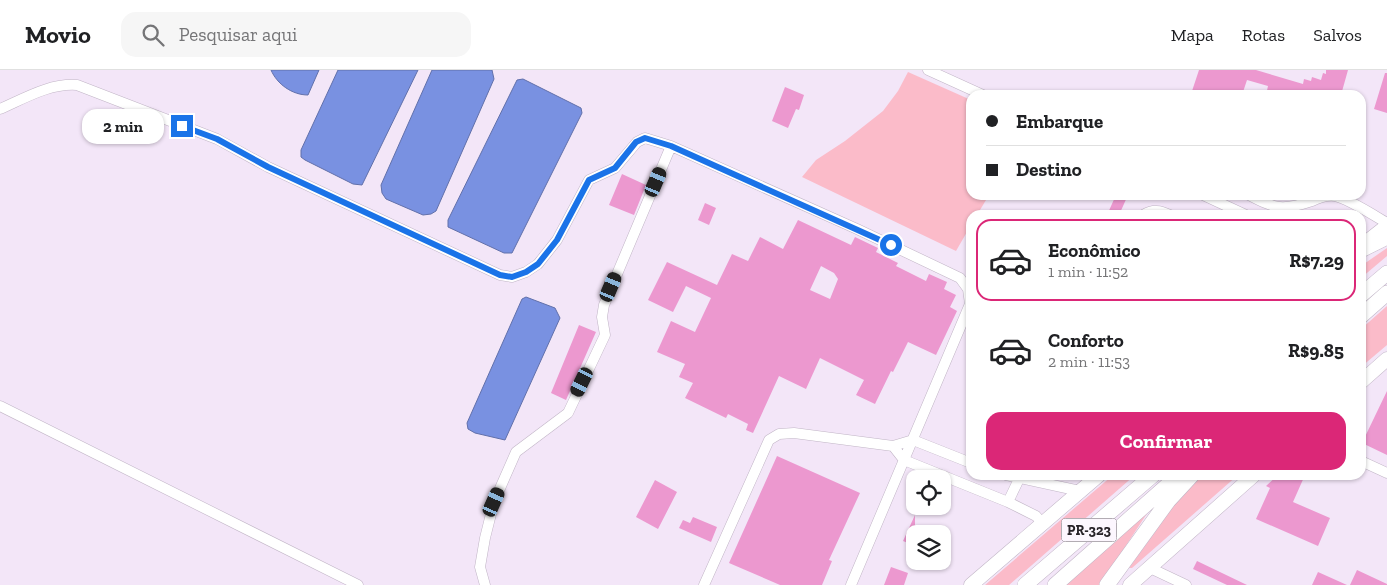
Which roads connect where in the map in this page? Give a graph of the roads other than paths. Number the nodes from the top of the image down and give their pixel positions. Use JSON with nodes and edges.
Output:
{"nodes":[{"id":1,"x":928,"y":70,"type":"edge"},
{"id":2,"x":972,"y":90,"type":"edge"},
{"id":3,"x":0,"y":109,"type":"edge"},
{"id":4,"x":671,"y":146,"type":"junction"},
{"id":5,"x":1213,"y":200,"type":"edge"},
{"id":6,"x":1258,"y":200,"type":"edge"},
{"id":7,"x":1314,"y":200,"type":"edge"},
{"id":8,"x":1344,"y":200,"type":"edge"},
{"id":9,"x":1235,"y":210,"type":"edge"},
{"id":10,"x":1366,"y":210,"type":"edge"},
{"id":11,"x":1366,"y":210,"type":"edge"},
{"id":12,"x":1387,"y":224,"type":"edge"},
{"id":13,"x":1387,"y":236,"type":"edge"},
{"id":14,"x":1366,"y":242,"type":"edge"},
{"id":15,"x":1366,"y":247,"type":"edge"},
{"id":16,"x":1387,"y":273,"type":"edge"},
{"id":17,"x":966,"y":286,"type":"edge"},
{"id":18,"x":1366,"y":291,"type":"edge"},
{"id":19,"x":1387,"y":294,"type":"edge"},
{"id":20,"x":1366,"y":312,"type":"edge"},
{"id":21,"x":966,"y":314,"type":"edge"},
{"id":22,"x":1387,"y":359,"type":"edge"},
{"id":23,"x":1366,"y":378,"type":"edge"},
{"id":24,"x":0,"y":406,"type":"edge"},
{"id":25,"x":913,"y":440,"type":"junction"},
{"id":26,"x":893,"y":446,"type":"junction"},
{"id":27,"x":904,"y":460,"type":"junction"},
{"id":28,"x":966,"y":461,"type":"edge"},
{"id":29,"x":1366,"y":463,"type":"edge"},
{"id":30,"x":1387,"y":472,"type":"edge"},
{"id":31,"x":1019,"y":480,"type":"edge"},
{"id":32,"x":1024,"y":480,"type":"edge"},
{"id":33,"x":1086,"y":480,"type":"edge"},
{"id":34,"x":1093,"y":480,"type":"edge"},
{"id":35,"x":1147,"y":480,"type":"edge"},
{"id":36,"x":1173,"y":480,"type":"edge"},
{"id":37,"x":1187,"y":480,"type":"edge"},
{"id":38,"x":1248,"y":480,"type":"edge"},
{"id":39,"x":1080,"y":491,"type":"junction"},
{"id":40,"x":1008,"y":502,"type":"junction"},
{"id":41,"x":1042,"y":523,"type":"junction"},
{"id":42,"x":1150,"y":568,"type":"junction"},
{"id":43,"x":358,"y":585,"type":"edge"},
{"id":44,"x":485,"y":585,"type":"edge"},
{"id":45,"x":704,"y":585,"type":"edge"},
{"id":46,"x":851,"y":585,"type":"edge"},
{"id":47,"x":971,"y":585,"type":"edge"},
{"id":48,"x":1026,"y":585,"type":"edge"},
{"id":49,"x":1055,"y":585,"type":"edge"},
{"id":50,"x":1107,"y":585,"type":"edge"},
{"id":51,"x":1130,"y":585,"type":"edge"},
{"id":52,"x":1186,"y":585,"type":"edge"}],
"edges":[{"from":1,"to":2,"type":"street"},
{"from":3,"to":4,"type":"street"},
{"from":4,"to":17,"type":"street"},
{"from":4,"to":44,"type":"street"},
{"from":5,"to":9,"type":"street"},
{"from":6,"to":7,"type":"street"},
{"from":8,"to":11,"type":"street"},
{"from":10,"to":12,"type":"street"},
{"from":12,"to":14,"type":"main road"},
{"from":13,"to":15,"type":"highway"},
{"from":16,"to":18,"type":"highway"},
{"from":19,"to":20,"type":"highway"},
{"from":21,"to":25,"type":"street"},
{"from":22,"to":23,"type":"main road"},
{"from":24,"to":43,"type":"street"},
{"from":25,"to":26,"type":"street"},
{"from":25,"to":27,"type":"street"},
{"from":25,"to":28,"type":"street"},
{"from":26,"to":27,"type":"street"},
{"from":26,"to":45,"type":"street"},
{"from":27,"to":40,"type":"street"},
{"from":27,"to":46,"type":"street"},
{"from":29,"to":30,"type":"street"},
{"from":31,"to":40,"type":"street"},
{"from":32,"to":39,"type":"street"},
{"from":33,"to":39,"type":"street"},
{"from":34,"to":39,"type":"main road"},
{"from":35,"to":48,"type":"highway","number":"PR-323"},
{"from":36,"to":49,"type":"highway","number":"PR-323"},
{"from":37,"to":50,"type":"highway"},
{"from":38,"to":42,"type":"main road"},
{"from":39,"to":41,"type":"main road"},
{"from":40,"to":41,"type":"street"},
{"from":41,"to":47,"type":"main road"},
{"from":42,"to":51,"type":"main road"},
{"from":42,"to":52,"type":"street"}]}
